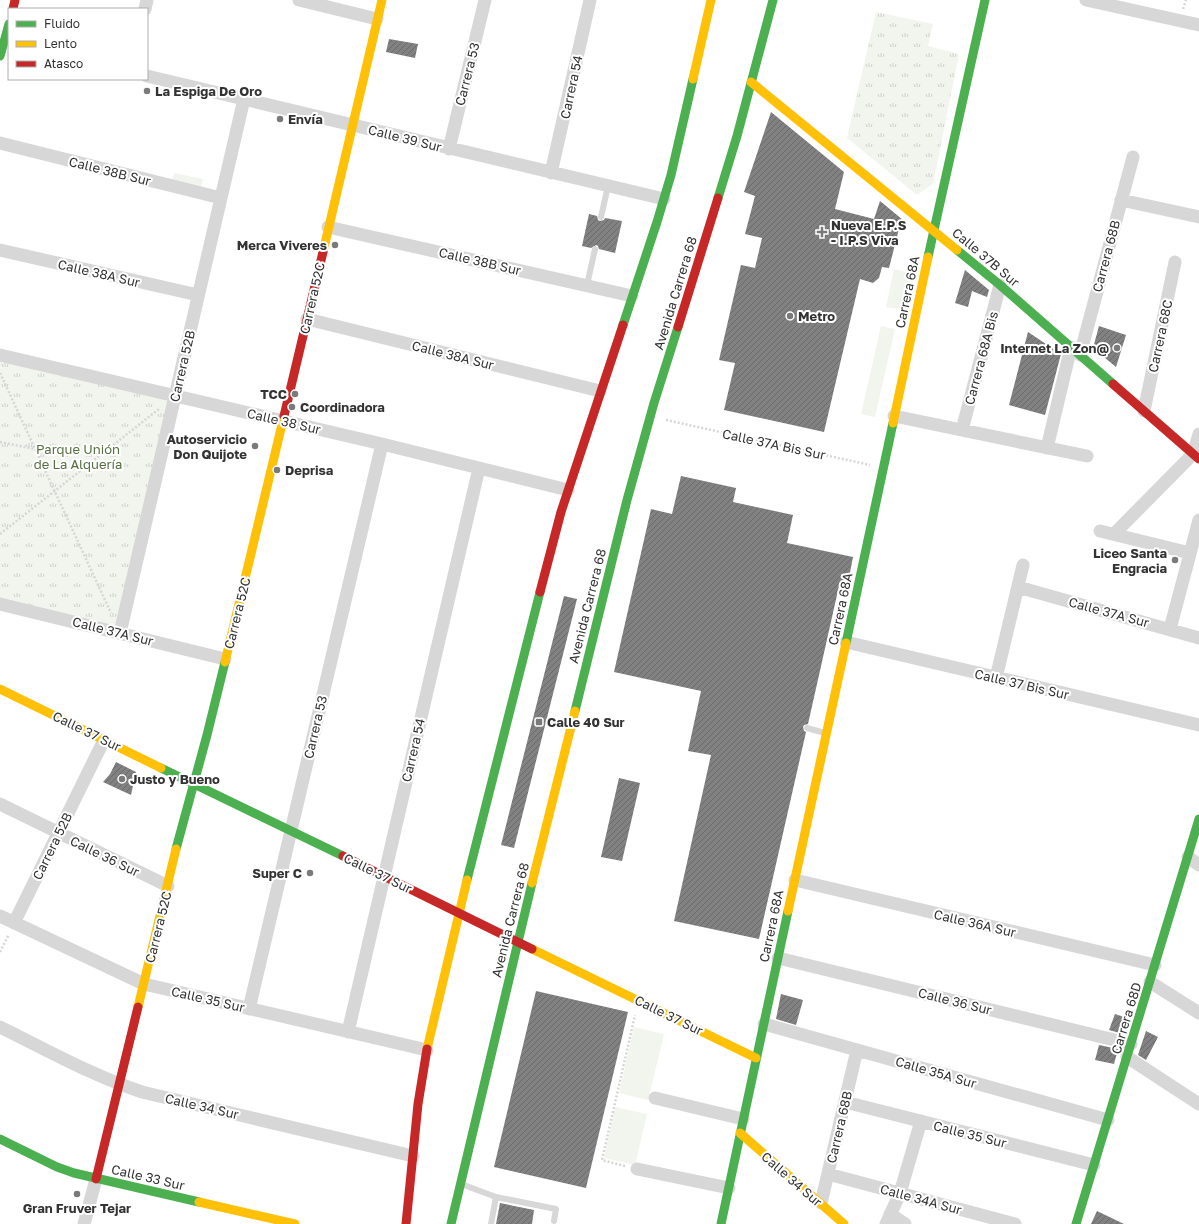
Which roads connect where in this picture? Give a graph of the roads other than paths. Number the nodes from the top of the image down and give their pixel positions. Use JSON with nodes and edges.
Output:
{"nodes":[{"id":1,"x":299,"y":0,"type":"edge"},
{"id":2,"x":382,"y":0,"type":"edge"},
{"id":3,"x":486,"y":0,"type":"edge"},
{"id":4,"x":590,"y":0,"type":"edge"},
{"id":5,"x":711,"y":0,"type":"edge"},
{"id":6,"x":773,"y":0,"type":"edge"},
{"id":7,"x":985,"y":0,"type":"edge"},
{"id":8,"x":1086,"y":0,"type":"edge"},
{"id":9,"x":377,"y":19,"type":"junction"},
{"id":10,"x":1199,"y":25,"type":"edge"},
{"id":11,"x":6,"y":29,"type":"edge"},
{"id":12,"x":0,"y":56,"type":"edge"},
{"id":13,"x":148,"y":76,"type":"edge"},
{"id":14,"x":751,"y":82,"type":"junction"},
{"id":15,"x":244,"y":99,"type":"junction"},
{"id":16,"x":352,"y":125,"type":"junction"},
{"id":17,"x":0,"y":143,"type":"edge"},
{"id":18,"x":450,"y":149,"type":"junction"},
{"id":19,"x":1133,"y":157,"type":"dead end"},
{"id":20,"x":551,"y":173,"type":"junction"},
{"id":21,"x":608,"y":186,"type":"junction"},
{"id":22,"x":221,"y":198,"type":"junction"},
{"id":23,"x":664,"y":199,"type":"junction"},
{"id":24,"x":1121,"y":200,"type":"junction"},
{"id":25,"x":602,"y":217,"type":"dead end"},
{"id":26,"x":1199,"y":217,"type":"edge"},
{"id":27,"x":328,"y":227,"type":"junction"},
{"id":28,"x":934,"y":231,"type":"junction"},
{"id":29,"x":595,"y":248,"type":"dead end"},
{"id":30,"x":0,"y":250,"type":"edge"},
{"id":31,"x":1175,"y":262,"type":"dead end"},
{"id":32,"x":587,"y":285,"type":"junction"},
{"id":33,"x":1000,"y":285,"type":"junction"},
{"id":34,"x":198,"y":295,"type":"junction"},
{"id":35,"x":632,"y":296,"type":"junction"},
{"id":36,"x":307,"y":319,"type":"junction"},
{"id":37,"x":1075,"y":351,"type":"junction"},
{"id":38,"x":0,"y":355,"type":"edge"},
{"id":39,"x":600,"y":391,"type":"junction"},
{"id":40,"x":175,"y":396,"type":"junction"},
{"id":41,"x":1144,"y":411,"type":"junction"},
{"id":42,"x":894,"y":416,"type":"junction"},
{"id":43,"x":283,"y":421,"type":"junction"},
{"id":44,"x":962,"y":430,"type":"junction"},
{"id":45,"x":1199,"y":434,"type":"edge"},
{"id":46,"x":382,"y":444,"type":"junction"},
{"id":47,"x":1047,"y":448,"type":"junction"},
{"id":48,"x":1087,"y":456,"type":"dead end"},
{"id":49,"x":1196,"y":456,"type":"edge"},
{"id":50,"x":479,"y":468,"type":"junction"},
{"id":51,"x":568,"y":490,"type":"junction"},
{"id":52,"x":1199,"y":520,"type":"edge"},
{"id":53,"x":1100,"y":531,"type":"dead end"},
{"id":54,"x":1114,"y":534,"type":"junction"},
{"id":55,"x":1190,"y":553,"type":"junction"},
{"id":56,"x":1023,"y":564,"type":"dead end"},
{"id":57,"x":1018,"y":587,"type":"junction"},
{"id":58,"x":0,"y":604,"type":"edge"},
{"id":59,"x":1170,"y":629,"type":"junction"},
{"id":60,"x":120,"y":633,"type":"junction"},
{"id":61,"x":1199,"y":638,"type":"edge"},
{"id":62,"x":846,"y":642,"type":"junction"},
{"id":63,"x":225,"y":659,"type":"junction"},
{"id":64,"x":996,"y":678,"type":"junction"},
{"id":65,"x":0,"y":689,"type":"edge"},
{"id":66,"x":1199,"y":725,"type":"edge"},
{"id":67,"x":807,"y":728,"type":"dead end"},
{"id":68,"x":826,"y":733,"type":"junction"},
{"id":69,"x":104,"y":740,"type":"junction"},
{"id":70,"x":194,"y":783,"type":"junction"},
{"id":71,"x":0,"y":804,"type":"edge"},
{"id":72,"x":1199,"y":819,"type":"edge"},
{"id":73,"x":290,"y":830,"type":"junction"},
{"id":74,"x":58,"y":832,"type":"junction"},
{"id":75,"x":1188,"y":857,"type":"junction"},
{"id":76,"x":1199,"y":866,"type":"edge"},
{"id":77,"x":384,"y":876,"type":"junction"},
{"id":78,"x":794,"y":880,"type":"junction"},
{"id":79,"x":168,"y":886,"type":"junction"},
{"id":80,"x":459,"y":912,"type":"junction"},
{"id":81,"x":0,"y":916,"type":"edge"},
{"id":82,"x":14,"y":923,"type":"junction"},
{"id":83,"x":517,"y":941,"type":"junction"},
{"id":84,"x":778,"y":958,"type":"junction"},
{"id":85,"x":1155,"y":965,"type":"junction"},
{"id":86,"x":1150,"y":982,"type":"junction"},
{"id":87,"x":144,"y":984,"type":"junction"},
{"id":88,"x":248,"y":1009,"type":"junction"},
{"id":89,"x":1199,"y":1013,"type":"edge"},
{"id":90,"x":764,"y":1024,"type":"junction"},
{"id":91,"x":0,"y":1028,"type":"edge"},
{"id":92,"x":348,"y":1032,"type":"junction"},
{"id":93,"x":1131,"y":1044,"type":"junction"},
{"id":94,"x":427,"y":1050,"type":"junction"},
{"id":95,"x":856,"y":1050,"type":"junction"},
{"id":96,"x":1127,"y":1057,"type":"junction"},
{"id":97,"x":756,"y":1058,"type":"junction"},
{"id":98,"x":119,"y":1084,"type":"junction"},
{"id":99,"x":655,"y":1098,"type":"dead end"},
{"id":100,"x":845,"y":1102,"type":"junction"},
{"id":101,"x":1199,"y":1104,"type":"edge"},
{"id":102,"x":743,"y":1119,"type":"junction"},
{"id":103,"x":1108,"y":1120,"type":"junction"},
{"id":104,"x":921,"y":1121,"type":"junction"},
{"id":105,"x":740,"y":1133,"type":"junction"},
{"id":106,"x":0,"y":1140,"type":"edge"},
{"id":107,"x":413,"y":1156,"type":"junction"},
{"id":108,"x":1094,"y":1165,"type":"junction"},
{"id":109,"x":637,"y":1168,"type":"road end"},
{"id":110,"x":828,"y":1174,"type":"junction"},
{"id":111,"x":96,"y":1179,"type":"junction"},
{"id":112,"x":460,"y":1184,"type":"junction"},
{"id":113,"x":729,"y":1188,"type":"junction"},
{"id":114,"x":900,"y":1193,"type":"junction"},
{"id":115,"x":496,"y":1197,"type":"junction"},
{"id":116,"x":821,"y":1204,"type":"junction"},
{"id":117,"x":888,"y":1219,"type":"edge"},
{"id":118,"x":554,"y":1221,"type":"dead end"},
{"id":119,"x":84,"y":1224,"type":"edge"},
{"id":120,"x":295,"y":1224,"type":"edge"},
{"id":121,"x":406,"y":1224,"type":"edge"},
{"id":122,"x":451,"y":1224,"type":"edge"},
{"id":123,"x":491,"y":1224,"type":"edge"},
{"id":124,"x":721,"y":1224,"type":"edge"},
{"id":125,"x":844,"y":1224,"type":"edge"},
{"id":126,"x":905,"y":1224,"type":"edge"},
{"id":127,"x":1015,"y":1224,"type":"edge"},
{"id":128,"x":1076,"y":1224,"type":"edge"}],
"edges":[{"from":1,"to":9,"type":"street"},
{"from":2,"to":9,"type":"street","name":"Carrera 52C"},
{"from":3,"to":18,"type":"street","name":"Carrera 53"},
{"from":4,"to":20,"type":"street","name":"Carrera 54"},
{"from":5,"to":23,"type":"street"},
{"from":6,"to":14,"type":"street","name":"Avenida Carrera 68"},
{"from":7,"to":28,"type":"street","name":"Carrera 68A"},
{"from":8,"to":10,"type":"street"},
{"from":9,"to":16,"type":"street","name":"Carrera 52C"},
{"from":11,"to":12,"type":"street"},
{"from":13,"to":15,"type":"street","name":"Calle 39 Sur"},
{"from":14,"to":28,"type":"street","name":"Calle 37B Sur"},
{"from":14,"to":83,"type":"street","name":"Avenida Carrera 68"},
{"from":15,"to":16,"type":"street","name":"Calle 39 Sur"},
{"from":15,"to":22,"type":"street","name":"Carrera 52B"},
{"from":16,"to":18,"type":"street","name":"Calle 39 Sur"},
{"from":16,"to":27,"type":"street","name":"Carrera 52C"},
{"from":17,"to":22,"type":"street","name":"Calle 38B Sur"},
{"from":18,"to":20,"type":"street","name":"Calle 39 Sur"},
{"from":19,"to":24,"type":"street","name":"Carrera 68B"},
{"from":20,"to":21,"type":"street","name":"Calle 39 Sur"},
{"from":21,"to":23,"type":"street","name":"Calle 39 Sur"},
{"from":21,"to":25,"type":"lane"},
{"from":22,"to":34,"type":"street","name":"Carrera 52B"},
{"from":23,"to":35,"type":"street"},
{"from":24,"to":26,"type":"street"},
{"from":24,"to":37,"type":"street","name":"Carrera 68B"},
{"from":27,"to":32,"type":"street","name":"Calle 38B Sur"},
{"from":27,"to":36,"type":"street","name":"Carrera 52C"},
{"from":28,"to":33,"type":"street","name":"Calle 37B Sur"},
{"from":28,"to":42,"type":"street","name":"Carrera 68A"},
{"from":29,"to":32,"type":"lane"},
{"from":30,"to":34,"type":"street","name":"Calle 38A Sur"},
{"from":31,"to":41,"type":"street","name":"Carrera 68C"},
{"from":32,"to":35,"type":"street","name":"Calle 38B Sur"},
{"from":33,"to":37,"type":"street","name":"Calle 37B Sur"},
{"from":33,"to":44,"type":"street","name":"Carrera 68A Bis"},
{"from":34,"to":40,"type":"street","name":"Carrera 52B"},
{"from":35,"to":39,"type":"street"},
{"from":36,"to":39,"type":"street","name":"Calle 38A Sur"},
{"from":36,"to":43,"type":"street","name":"Carrera 52C"},
{"from":37,"to":41,"type":"street","name":"Calle 37B Sur"},
{"from":37,"to":47,"type":"street","name":"Carrera 68B"},
{"from":38,"to":40,"type":"street","name":"Calle 38 Sur"},
{"from":39,"to":51,"type":"street"},
{"from":40,"to":43,"type":"street","name":"Calle 38 Sur"},
{"from":40,"to":60,"type":"street","name":"Carrera 52B"},
{"from":41,"to":49,"type":"street","name":"Calle 37B Sur"},
{"from":42,"to":44,"type":"street"},
{"from":42,"to":62,"type":"street","name":"Carrera 68A"},
{"from":43,"to":46,"type":"street","name":"Calle 38 Sur"},
{"from":43,"to":63,"type":"street","name":"Carrera 52C"},
{"from":44,"to":47,"type":"street"},
{"from":45,"to":49,"type":"street"},
{"from":46,"to":50,"type":"street","name":"Calle 38 Sur"},
{"from":46,"to":73,"type":"street","name":"Carrera 53"},
{"from":47,"to":48,"type":"street"},
{"from":49,"to":54,"type":"street"},
{"from":50,"to":51,"type":"street","name":"Calle 38 Sur"},
{"from":50,"to":77,"type":"street","name":"Carrera 54"},
{"from":51,"to":80,"type":"street"},
{"from":52,"to":55,"type":"street"},
{"from":53,"to":54,"type":"street"},
{"from":54,"to":55,"type":"street"},
{"from":55,"to":59,"type":"street"},
{"from":56,"to":57,"type":"street"},
{"from":57,"to":59,"type":"street","name":"Calle 37A Sur"},
{"from":57,"to":64,"type":"street"},
{"from":58,"to":60,"type":"street","name":"Calle 37A Sur"},
{"from":59,"to":61,"type":"street","name":"Calle 37A Sur"},
{"from":60,"to":63,"type":"street","name":"Calle 37A Sur"},
{"from":62,"to":64,"type":"street","name":"Calle 37 Bis Sur"},
{"from":62,"to":68,"type":"street","name":"Carrera 68A"},
{"from":63,"to":70,"type":"street","name":"Carrera 52C"},
{"from":64,"to":66,"type":"street","name":"Calle 37 Bis Sur"},
{"from":65,"to":69,"type":"street","name":"Calle 37 Sur"},
{"from":67,"to":68,"type":"lane"},
{"from":68,"to":78,"type":"street","name":"Carrera 68A"},
{"from":69,"to":70,"type":"street","name":"Calle 37 Sur"},
{"from":69,"to":74,"type":"street","name":"Carrera 52B"},
{"from":70,"to":73,"type":"street","name":"Calle 37 Sur"},
{"from":70,"to":79,"type":"street","name":"Carrera 52C"},
{"from":71,"to":74,"type":"street","name":"Calle 36 Sur"},
{"from":72,"to":75,"type":"street","name":"Carrera 68D"},
{"from":73,"to":77,"type":"street","name":"Calle 37 Sur"},
{"from":73,"to":88,"type":"street","name":"Carrera 53"},
{"from":74,"to":79,"type":"street","name":"Calle 36 Sur"},
{"from":74,"to":82,"type":"street","name":"Carrera 52B"},
{"from":75,"to":76,"type":"street"},
{"from":75,"to":85,"type":"street","name":"Carrera 68D"},
{"from":77,"to":80,"type":"street","name":"Calle 37 Sur"},
{"from":77,"to":92,"type":"street","name":"Carrera 54"},
{"from":78,"to":84,"type":"street","name":"Carrera 68A"},
{"from":78,"to":85,"type":"street","name":"Calle 36A Sur"},
{"from":79,"to":87,"type":"street","name":"Carrera 52C"},
{"from":80,"to":83,"type":"street","name":"Calle 37 Sur"},
{"from":80,"to":94,"type":"street"},
{"from":81,"to":82,"type":"street","name":"Calle 35 Sur"},
{"from":82,"to":87,"type":"street","name":"Calle 35 Sur"},
{"from":83,"to":97,"type":"street","name":"Calle 37 Sur"},
{"from":83,"to":112,"type":"street","name":"Avenida Carrera 68"},
{"from":84,"to":90,"type":"street","name":"Carrera 68A"},
{"from":84,"to":93,"type":"street","name":"Calle 36 Sur"},
{"from":85,"to":86,"type":"street","name":"Carrera 68D"},
{"from":86,"to":89,"type":"street"},
{"from":86,"to":93,"type":"street","name":"Carrera 68D"},
{"from":87,"to":88,"type":"street","name":"Calle 35 Sur"},
{"from":87,"to":98,"type":"street","name":"Carrera 52C"},
{"from":88,"to":92,"type":"street","name":"Calle 35 Sur"},
{"from":90,"to":95,"type":"street","name":"Calle 35A Sur"},
{"from":90,"to":97,"type":"street","name":"Carrera 68A"},
{"from":91,"to":98,"type":"street","name":"Calle 34 Sur"},
{"from":92,"to":94,"type":"street","name":"Calle 35 Sur"},
{"from":93,"to":96,"type":"street","name":"Carrera 68D"},
{"from":94,"to":107,"type":"street"},
{"from":95,"to":100,"type":"street","name":"Carrera 68B"},
{"from":95,"to":103,"type":"street","name":"Calle 35A Sur"},
{"from":96,"to":101,"type":"street"},
{"from":96,"to":103,"type":"street","name":"Carrera 68D"},
{"from":97,"to":102,"type":"street","name":"Carrera 68A"},
{"from":98,"to":107,"type":"street","name":"Calle 34 Sur"},
{"from":98,"to":111,"type":"street","name":"Carrera 52C"},
{"from":99,"to":102,"type":"street"},
{"from":100,"to":104,"type":"street","name":"Calle 35 Sur"},
{"from":100,"to":110,"type":"street","name":"Carrera 68B"},
{"from":102,"to":105,"type":"street","name":"Carrera 68A"},
{"from":103,"to":108,"type":"street","name":"Carrera 68D"},
{"from":104,"to":108,"type":"street","name":"Calle 35 Sur"},
{"from":104,"to":114,"type":"street"},
{"from":105,"to":113,"type":"street","name":"Carrera 68A"},
{"from":105,"to":116,"type":"street","name":"Calle 34 Sur"},
{"from":106,"to":111,"type":"street","name":"Calle 33 Sur"},
{"from":107,"to":121,"type":"street"},
{"from":108,"to":128,"type":"street","name":"Carrera 68D"},
{"from":109,"to":113,"type":"street"},
{"from":110,"to":114,"type":"street","name":"Calle 34A Sur"},
{"from":110,"to":116,"type":"street","name":"Carrera 68B"},
{"from":111,"to":119,"type":"street","name":"Carrera 52C"},
{"from":111,"to":120,"type":"street","name":"Calle 33 Sur"},
{"from":112,"to":115,"type":"lane"},
{"from":112,"to":122,"type":"street","name":"Avenida Carrera 68"},
{"from":113,"to":124,"type":"street","name":"Carrera 68A"},
{"from":114,"to":117,"type":"street"},
{"from":114,"to":127,"type":"street","name":"Calle 34A Sur"},
{"from":115,"to":118,"type":"lane"},
{"from":115,"to":123,"type":"lane"},
{"from":116,"to":125,"type":"street","name":"Calle 34 Sur"},
{"from":117,"to":126,"type":"street"}]}
